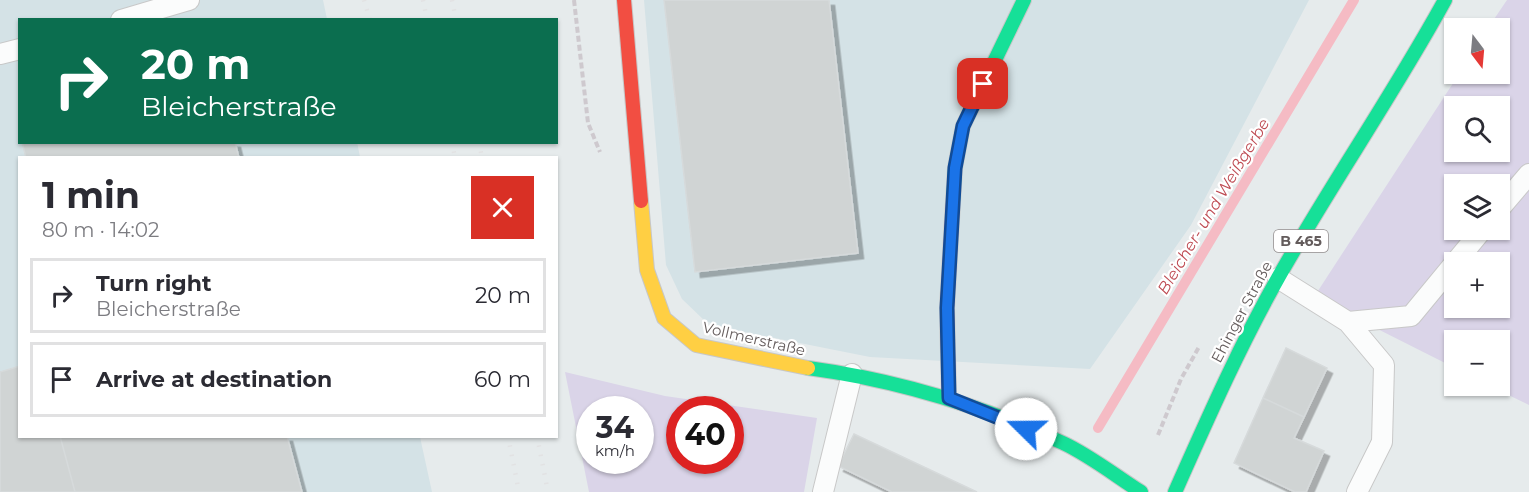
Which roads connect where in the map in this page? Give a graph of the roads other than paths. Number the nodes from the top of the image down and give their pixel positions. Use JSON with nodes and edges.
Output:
{"nodes":[{"id":1,"x":189,"y":0,"type":"edge"},
{"id":2,"x":624,"y":0,"type":"edge"},
{"id":3,"x":1024,"y":0,"type":"edge"},
{"id":4,"x":1445,"y":0,"type":"edge"},
{"id":5,"x":129,"y":18,"type":"edge"},
{"id":6,"x":18,"y":50,"type":"edge"},
{"id":7,"x":0,"y":54,"type":"edge"},
{"id":8,"x":1529,"y":174,"type":"edge"},
{"id":9,"x":1510,"y":196,"type":"edge"},
{"id":10,"x":1474,"y":240,"type":"edge"},
{"id":11,"x":1278,"y":278,"type":"junction"},
{"id":12,"x":1348,"y":322,"type":"junction"},
{"id":13,"x":852,"y":374,"type":"junction"},
{"id":14,"x":949,"y":398,"type":"junction"},
{"id":15,"x":823,"y":492,"type":"edge"},
{"id":16,"x":1141,"y":492,"type":"edge"},
{"id":17,"x":1175,"y":492,"type":"edge"},
{"id":18,"x":1357,"y":492,"type":"edge"}],
"edges":[{"from":1,"to":5,"type":"lane"},
{"from":2,"to":13,"type":"street","name":"Vollmerstraße"},
{"from":3,"to":14,"type":"street"},
{"from":4,"to":11,"type":"street","name":"Ehinger Straße","number":"B 465"},
{"from":6,"to":7,"type":"lane"},
{"from":8,"to":9,"type":"lane"},
{"from":10,"to":12,"type":"lane"},
{"from":11,"to":12,"type":"lane"},
{"from":11,"to":17,"type":"street","name":"Ehinger Straße","number":"B 465"},
{"from":12,"to":18,"type":"lane"},
{"from":13,"to":14,"type":"street","name":"Vollmerstraße"},
{"from":13,"to":15,"type":"lane"},
{"from":14,"to":16,"type":"street","name":"Vollmerstraße"}]}
